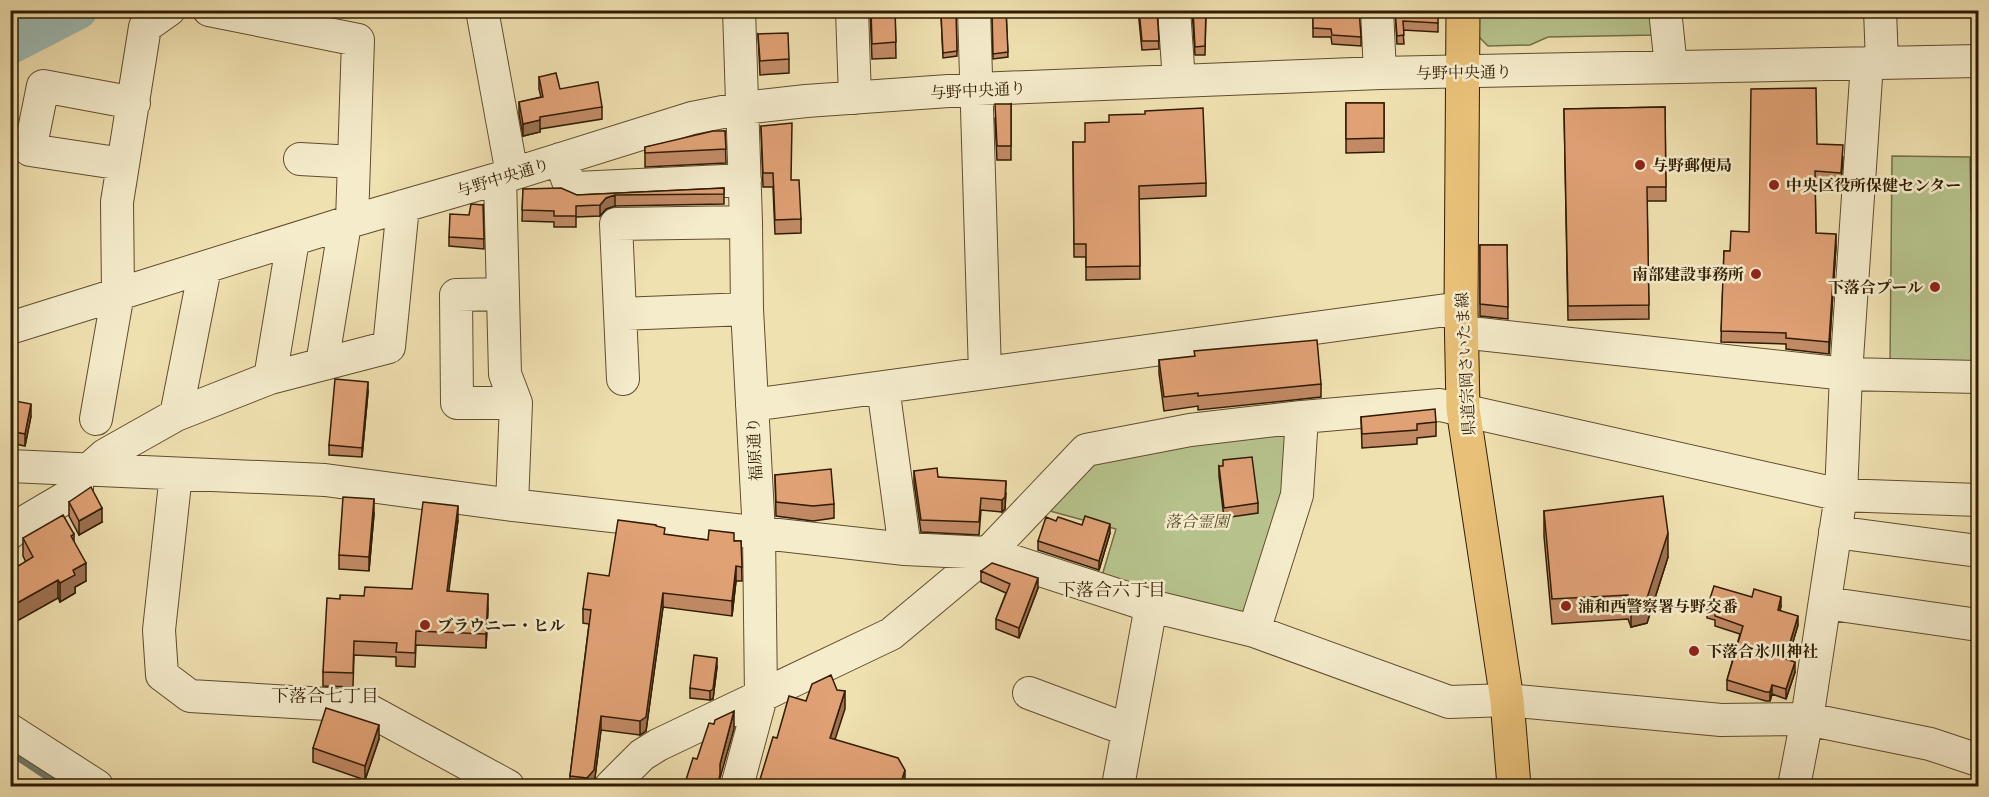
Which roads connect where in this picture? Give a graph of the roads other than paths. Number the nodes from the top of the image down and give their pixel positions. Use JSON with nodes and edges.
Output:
{"nodes":[{"id":1,"x":169,"y":10,"type":"edge"},
{"id":2,"x":209,"y":10,"type":"edge"},
{"id":3,"x":482,"y":10,"type":"edge"},
{"id":4,"x":739,"y":10,"type":"edge"},
{"id":5,"x":852,"y":10,"type":"edge"},
{"id":6,"x":974,"y":10,"type":"edge"},
{"id":7,"x":1174,"y":10,"type":"edge"},
{"id":8,"x":1377,"y":10,"type":"edge"},
{"id":9,"x":1462,"y":10,"type":"edge"},
{"id":10,"x":1665,"y":10,"type":"edge"},
{"id":11,"x":1880,"y":10,"type":"edge"},
{"id":12,"x":1978,"y":61,"type":"edge"},
{"id":13,"x":1875,"y":63,"type":"junction"},
{"id":14,"x":1671,"y":67,"type":"junction"},
{"id":15,"x":1463,"y":72,"type":"junction"},
{"id":16,"x":1380,"y":74,"type":"junction"},
{"id":17,"x":1179,"y":81,"type":"junction"},
{"id":18,"x":977,"y":89,"type":"junction"},
{"id":19,"x":855,"y":98,"type":"junction"},
{"id":20,"x":134,"y":103,"type":"junction"},
{"id":21,"x":743,"y":108,"type":"junction"},
{"id":22,"x":300,"y":159,"type":"dead end"},
{"id":23,"x":560,"y":159,"type":"junction"},
{"id":24,"x":354,"y":162,"type":"junction"},
{"id":25,"x":123,"y":164,"type":"junction"},
{"id":26,"x":506,"y":176,"type":"junction"},
{"id":27,"x":745,"y":180,"type":"junction"},
{"id":28,"x":403,"y":206,"type":"junction"},
{"id":29,"x":746,"y":222,"type":"junction"},
{"id":30,"x":348,"y":223,"type":"junction"},
{"id":31,"x":293,"y":240,"type":"junction"},
{"id":32,"x":204,"y":268,"type":"junction"},
{"id":33,"x":118,"y":293,"type":"junction"},
{"id":34,"x":503,"y":294,"type":"junction"},
{"id":35,"x":747,"y":309,"type":"junction"},
{"id":36,"x":620,"y":314,"type":"junction"},
{"id":37,"x":1461,"y":320,"type":"junction"},
{"id":38,"x":10,"y":328,"type":"edge"},
{"id":39,"x":322,"y":364,"type":"junction"},
{"id":40,"x":985,"y":373,"type":"junction"},
{"id":41,"x":1846,"y":374,"type":"junction"},
{"id":42,"x":1978,"y":377,"type":"edge"},
{"id":43,"x":270,"y":378,"type":"junction"},
{"id":44,"x":623,"y":379,"type":"dead end"},
{"id":45,"x":883,"y":387,"type":"junction"},
{"id":46,"x":516,"y":403,"type":"junction"},
{"id":47,"x":752,"y":405,"type":"junction"},
{"id":48,"x":1463,"y":409,"type":"junction"},
{"id":49,"x":176,"y":415,"type":"junction"},
{"id":50,"x":1302,"y":417,"type":"junction"},
{"id":51,"x":96,"y":419,"type":"dead end"},
{"id":52,"x":10,"y":466,"type":"edge"},
{"id":53,"x":83,"y":470,"type":"junction"},
{"id":54,"x":176,"y":474,"type":"junction"},
{"id":55,"x":1841,"y":495,"type":"junction"},
{"id":56,"x":1978,"y":500,"type":"edge"},
{"id":57,"x":512,"y":505,"type":"junction"},
{"id":58,"x":10,"y":532,"type":"edge"},
{"id":59,"x":1835,"y":532,"type":"junction"},
{"id":60,"x":759,"y":533,"type":"junction"},
{"id":61,"x":905,"y":549,"type":"junction"},
{"id":62,"x":1978,"y":550,"type":"edge"},
{"id":63,"x":988,"y":553,"type":"junction"},
{"id":64,"x":1825,"y":603,"type":"junction"},
{"id":65,"x":1150,"y":606,"type":"junction"},
{"id":66,"x":1978,"y":625,"type":"edge"},
{"id":67,"x":1254,"y":631,"type":"junction"},
{"id":68,"x":1029,"y":693,"type":"dead end"},
{"id":69,"x":761,"y":697,"type":"junction"},
{"id":70,"x":1506,"y":699,"type":"junction"},
{"id":71,"x":1807,"y":719,"type":"junction"},
{"id":72,"x":10,"y":730,"type":"edge"},
{"id":73,"x":1128,"y":730,"type":"junction"},
{"id":74,"x":1978,"y":760,"type":"edge"},
{"id":75,"x":97,"y":786,"type":"edge"},
{"id":76,"x":508,"y":786,"type":"edge"},
{"id":77,"x":611,"y":786,"type":"edge"},
{"id":78,"x":737,"y":786,"type":"edge"},
{"id":79,"x":1118,"y":786,"type":"edge"},
{"id":80,"x":1514,"y":786,"type":"edge"},
{"id":81,"x":1794,"y":786,"type":"edge"}],
"edges":[{"from":1,"to":20,"type":"street"},
{"from":2,"to":24,"type":"street"},
{"from":3,"to":26,"type":"street"},
{"from":4,"to":21,"type":"street","name":"福原通り"},
{"from":5,"to":19,"type":"street"},
{"from":6,"to":18,"type":"street"},
{"from":7,"to":17,"type":"street"},
{"from":8,"to":16,"type":"street"},
{"from":9,"to":15,"type":"main road","name":"県道宗岡さいたま線"},
{"from":10,"to":14,"type":"street"},
{"from":11,"to":13,"type":"street"},
{"from":12,"to":13,"type":"street","name":"与野中央通り"},
{"from":13,"to":14,"type":"street","name":"与野中央通り"},
{"from":13,"to":41,"type":"street"},
{"from":14,"to":15,"type":"street","name":"与野中央通り"},
{"from":15,"to":16,"type":"street","name":"与野中央通り"},
{"from":15,"to":37,"type":"main road","name":"県道宗岡さいたま線"},
{"from":16,"to":17,"type":"street","name":"与野中央通り"},
{"from":17,"to":18,"type":"street","name":"与野中央通り"},
{"from":18,"to":19,"type":"street","name":"与野中央通り"},
{"from":18,"to":40,"type":"street"},
{"from":19,"to":21,"type":"street","name":"与野中央通り"},
{"from":20,"to":25,"type":"street"},
{"from":20,"to":25,"type":"street"},
{"from":21,"to":23,"type":"street","name":"与野中央通り"},
{"from":21,"to":27,"type":"street","name":"福原通り"},
{"from":22,"to":24,"type":"street"},
{"from":23,"to":26,"type":"street","name":"与野中央通り"},
{"from":23,"to":27,"type":"street"},
{"from":24,"to":30,"type":"street"},
{"from":25,"to":33,"type":"street"},
{"from":26,"to":28,"type":"street","name":"与野中央通り"},
{"from":26,"to":34,"type":"street"},
{"from":27,"to":29,"type":"street","name":"福原通り"},
{"from":28,"to":30,"type":"street","name":"与野中央通り"},
{"from":28,"to":39,"type":"street"},
{"from":29,"to":35,"type":"street","name":"福原通り"},
{"from":29,"to":36,"type":"street"},
{"from":30,"to":31,"type":"street","name":"与野中央通り"},
{"from":30,"to":39,"type":"street"},
{"from":31,"to":32,"type":"street","name":"与野中央通り"},
{"from":31,"to":43,"type":"street"},
{"from":32,"to":33,"type":"street","name":"与野中央通り"},
{"from":32,"to":49,"type":"street"},
{"from":33,"to":38,"type":"street","name":"与野中央通り"},
{"from":33,"to":51,"type":"street"},
{"from":34,"to":46,"type":"street"},
{"from":34,"to":46,"type":"street"},
{"from":35,"to":36,"type":"street"},
{"from":35,"to":47,"type":"street","name":"福原通り"},
{"from":36,"to":44,"type":"street"},
{"from":37,"to":40,"type":"street"},
{"from":37,"to":41,"type":"street"},
{"from":37,"to":48,"type":"main road","name":"県道宗岡さいたま線"},
{"from":39,"to":43,"type":"street"},
{"from":40,"to":45,"type":"street"},
{"from":41,"to":42,"type":"street"},
{"from":41,"to":55,"type":"street"},
{"from":43,"to":49,"type":"street"},
{"from":45,"to":47,"type":"street"},
{"from":45,"to":61,"type":"street"},
{"from":46,"to":57,"type":"street"},
{"from":47,"to":60,"type":"street","name":"福原通り"},
{"from":48,"to":50,"type":"street"},
{"from":48,"to":55,"type":"street"},
{"from":48,"to":70,"type":"main road","name":"県道宗岡さいたま線"},
{"from":49,"to":53,"type":"street"},
{"from":50,"to":63,"type":"street"},
{"from":50,"to":67,"type":"street"},
{"from":52,"to":53,"type":"street"},
{"from":53,"to":54,"type":"street"},
{"from":53,"to":58,"type":"street"},
{"from":54,"to":57,"type":"street"},
{"from":54,"to":76,"type":"street"},
{"from":55,"to":56,"type":"street"},
{"from":55,"to":59,"type":"street"},
{"from":57,"to":60,"type":"street"},
{"from":59,"to":62,"type":"street"},
{"from":59,"to":64,"type":"street"},
{"from":60,"to":61,"type":"street"},
{"from":60,"to":69,"type":"street","name":"福原通り"},
{"from":61,"to":63,"type":"street"},
{"from":63,"to":65,"type":"street"},
{"from":63,"to":69,"type":"street"},
{"from":64,"to":66,"type":"street"},
{"from":64,"to":71,"type":"street"},
{"from":65,"to":67,"type":"street"},
{"from":65,"to":73,"type":"street"},
{"from":67,"to":70,"type":"street"},
{"from":68,"to":73,"type":"street"},
{"from":69,"to":77,"type":"street"},
{"from":69,"to":78,"type":"street","name":"福原通り"},
{"from":70,"to":71,"type":"street"},
{"from":70,"to":80,"type":"main road","name":"県道宗岡さいたま線"},
{"from":71,"to":74,"type":"street"},
{"from":71,"to":81,"type":"street"},
{"from":72,"to":75,"type":"street"},
{"from":73,"to":79,"type":"street"}]}
